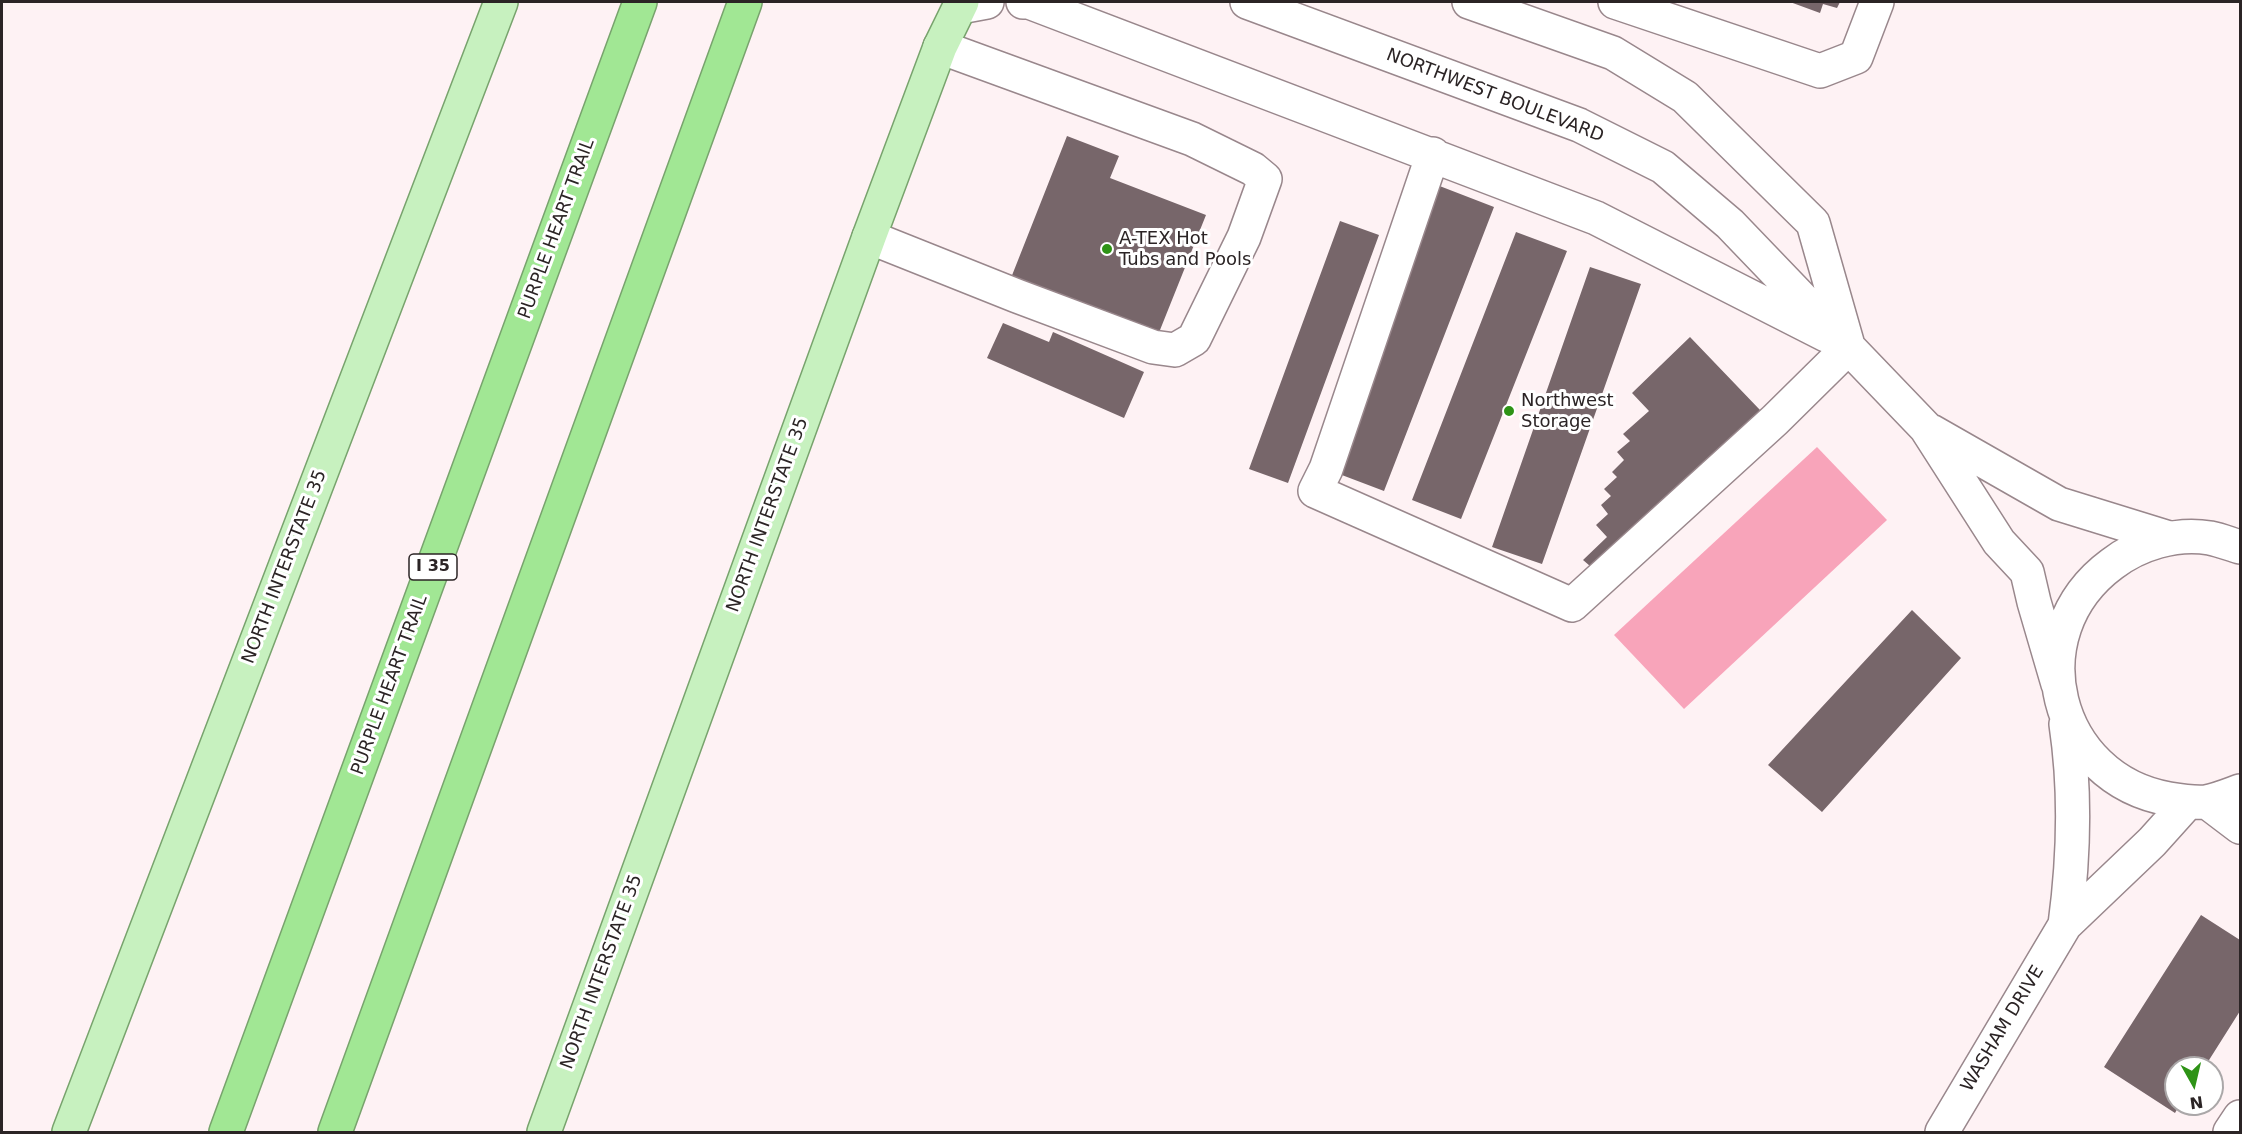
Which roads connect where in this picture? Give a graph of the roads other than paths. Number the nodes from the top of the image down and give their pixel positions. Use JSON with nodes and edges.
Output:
{"nodes":[{"id":1,"x":501,"y":2,"type":"edge"},
{"id":2,"x":640,"y":2,"type":"edge"},
{"id":3,"x":745,"y":2,"type":"edge"},
{"id":4,"x":1023,"y":2,"type":"edge"},
{"id":5,"x":1247,"y":2,"type":"edge"},
{"id":6,"x":1469,"y":2,"type":"edge"},
{"id":7,"x":1615,"y":2,"type":"edge"},
{"id":8,"x":1876,"y":2,"type":"edge"},
{"id":9,"x":970,"y":3,"type":"edge"},
{"id":10,"x":1053,"y":6,"type":"edge"},
{"id":11,"x":1521,"y":10,"type":"edge"},
{"id":12,"x":940,"y":47,"type":"junction"},
{"id":13,"x":1433,"y":154,"type":"junction"},
{"id":14,"x":869,"y":237,"type":"junction"},
{"id":15,"x":1849,"y":347,"type":"junction"},
{"id":16,"x":1926,"y":428,"type":"junction"},
{"id":17,"x":2241,"y":528,"type":"edge"},
{"id":18,"x":2169,"y":538,"type":"junction"},
{"id":19,"x":2209,"y":538,"type":"junction"},
{"id":20,"x":2241,"y":547,"type":"edge"},
{"id":21,"x":2062,"y":699,"type":"junction"},
{"id":22,"x":2241,"y":791,"type":"edge"},
{"id":23,"x":2198,"y":802,"type":"junction"},
{"id":24,"x":2241,"y":827,"type":"edge"},
{"id":25,"x":2065,"y":925,"type":"junction"},
{"id":26,"x":2241,"y":1117,"type":"edge"},
{"id":27,"x":69,"y":1132,"type":"edge"},
{"id":28,"x":226,"y":1132,"type":"edge"},
{"id":29,"x":335,"y":1132,"type":"edge"},
{"id":30,"x":544,"y":1132,"type":"edge"},
{"id":31,"x":1942,"y":1132,"type":"edge"},
{"id":32,"x":2230,"y":1132,"type":"edge"}],
"edges":[{"from":1,"to":27,"type":"main road","name":"NORTH INTERSTATE 35"},
{"from":2,"to":28,"type":"highway","name":"PURPLE HEART TRAIL","number":"I 35"},
{"from":3,"to":29,"type":"highway"},
{"from":4,"to":10,"type":"street"},
{"from":5,"to":15,"type":"street","name":"NORTHWEST BOULEVARD"},
{"from":6,"to":11,"type":"street"},
{"from":7,"to":8,"type":"street"},
{"from":9,"to":12,"type":"main road","name":"NORTH INTERSTATE 35"},
{"from":10,"to":13,"type":"street"},
{"from":11,"to":15,"type":"street"},
{"from":12,"to":14,"type":"main road","name":"NORTH INTERSTATE 35"},
{"from":12,"to":14,"type":"street"},
{"from":13,"to":15,"type":"street"},
{"from":13,"to":15,"type":"street"},
{"from":14,"to":30,"type":"main road","name":"NORTH INTERSTATE 35"},
{"from":15,"to":16,"type":"street","name":"NORTHWEST BOULEVARD"},
{"from":16,"to":18,"type":"street","name":"NORTHWEST BOULEVARD"},
{"from":16,"to":21,"type":"street","name":"NORTHWEST BOULEVARD"},
{"from":17,"to":19,"type":"street"},
{"from":18,"to":19,"type":"street"},
{"from":18,"to":21,"type":"street"},
{"from":19,"to":20,"type":"street"},
{"from":21,"to":23,"type":"street"},
{"from":21,"to":25,"type":"street","name":"WASHAM DRIVE"},
{"from":22,"to":23,"type":"street"},
{"from":23,"to":24,"type":"street"},
{"from":23,"to":25,"type":"street","name":"WASHAM DRIVE"},
{"from":25,"to":31,"type":"street","name":"WASHAM DRIVE"},
{"from":26,"to":32,"type":"street"}]}
